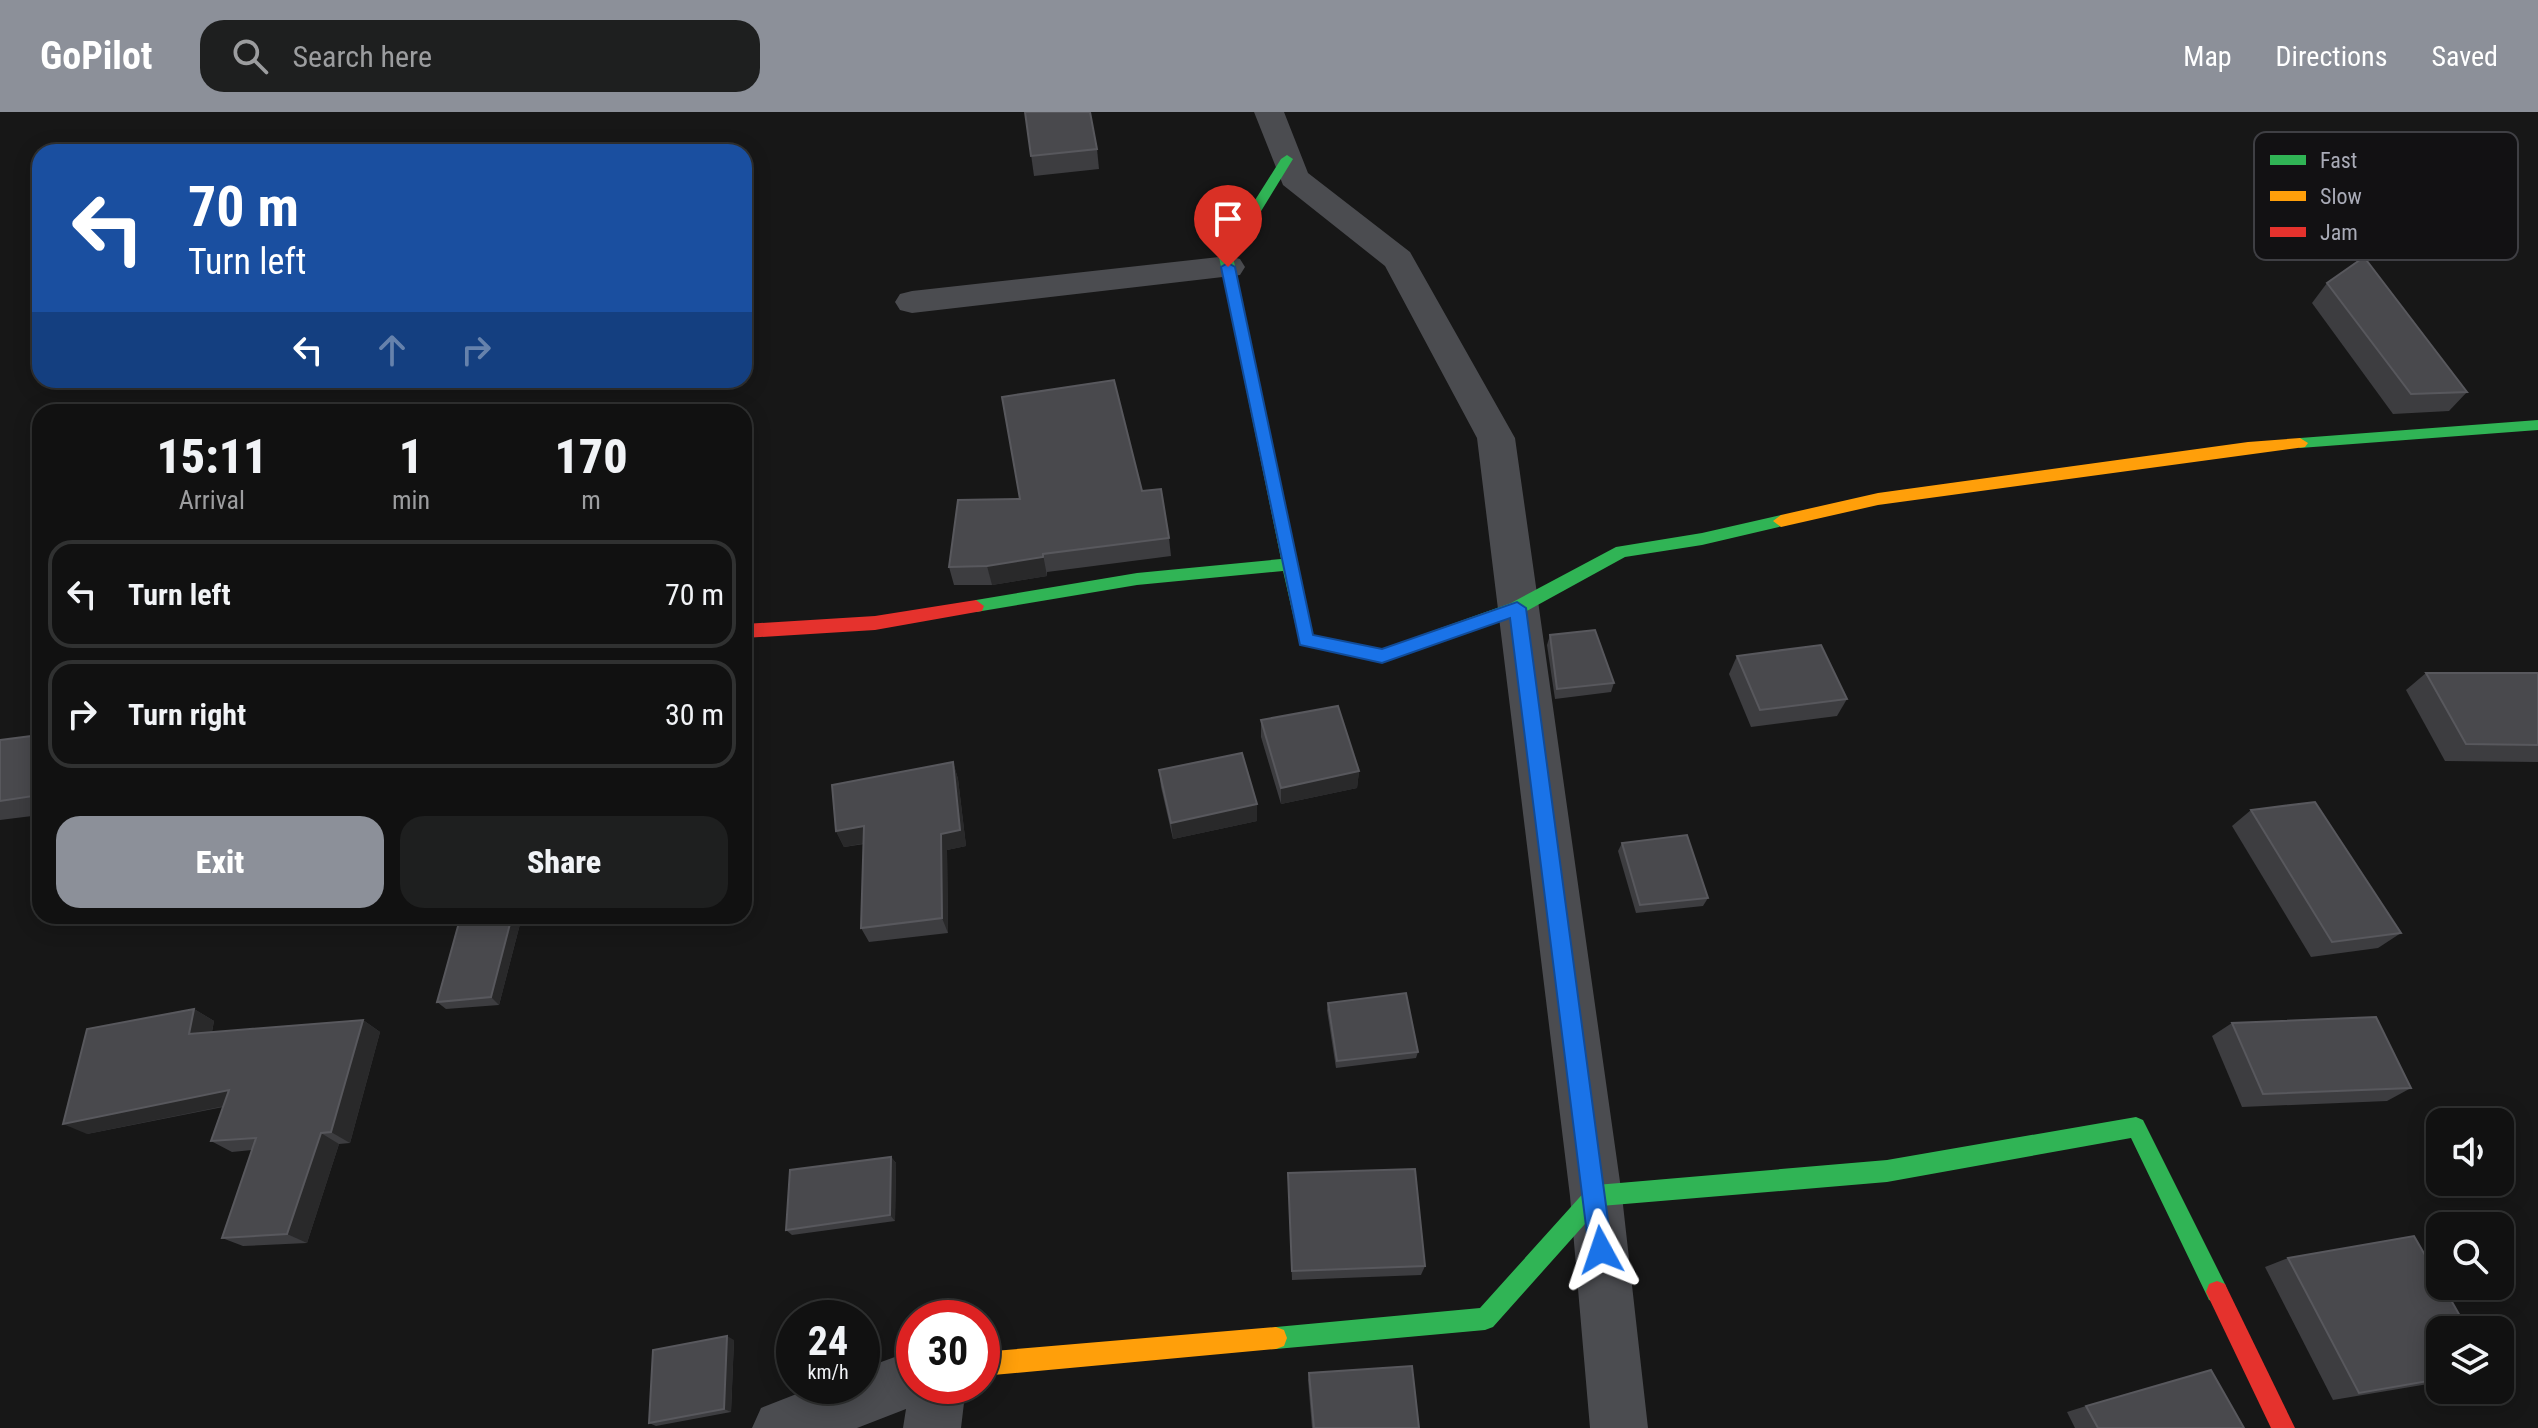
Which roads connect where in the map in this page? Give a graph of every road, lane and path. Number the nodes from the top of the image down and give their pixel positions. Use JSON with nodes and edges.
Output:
{"nodes":[{"id":1,"x":1269,"y":112,"type":"edge"},
{"id":2,"x":1287,"y":159,"type":"junction"},
{"id":3,"x":1228,"y":267,"type":"junction"},
{"id":4,"x":912,"y":302,"type":"dead end"},
{"id":5,"x":2538,"y":425,"type":"edge"},
{"id":6,"x":1288,"y":564,"type":"junction"},
{"id":7,"x":1517,"y":608,"type":"junction"},
{"id":8,"x":752,"y":631,"type":"edge"},
{"id":9,"x":1596,"y":1196,"type":"junction"},
{"id":10,"x":1000,"y":1362,"type":"edge"},
{"id":11,"x":896,"y":1385,"type":"edge"},
{"id":12,"x":935,"y":1404,"type":"edge"},
{"id":13,"x":781,"y":1428,"type":"edge"},
{"id":14,"x":932,"y":1428,"type":"edge"},
{"id":15,"x":1619,"y":1428,"type":"edge"},
{"id":16,"x":2283,"y":1428,"type":"edge"}],
"edges":[{"from":1,"to":2,"type":"street"},
{"from":2,"to":3,"type":"street"},
{"from":2,"to":7,"type":"street"},
{"from":3,"to":4,"type":"street"},
{"from":3,"to":6,"type":"street"},
{"from":5,"to":7,"type":"street"},
{"from":6,"to":7,"type":"street"},
{"from":6,"to":8,"type":"street"},
{"from":7,"to":9,"type":"street"},
{"from":9,"to":10,"type":"street"},
{"from":9,"to":15,"type":"street"},
{"from":9,"to":16,"type":"street"},
{"from":11,"to":13,"type":"street"},
{"from":12,"to":14,"type":"street"}]}
